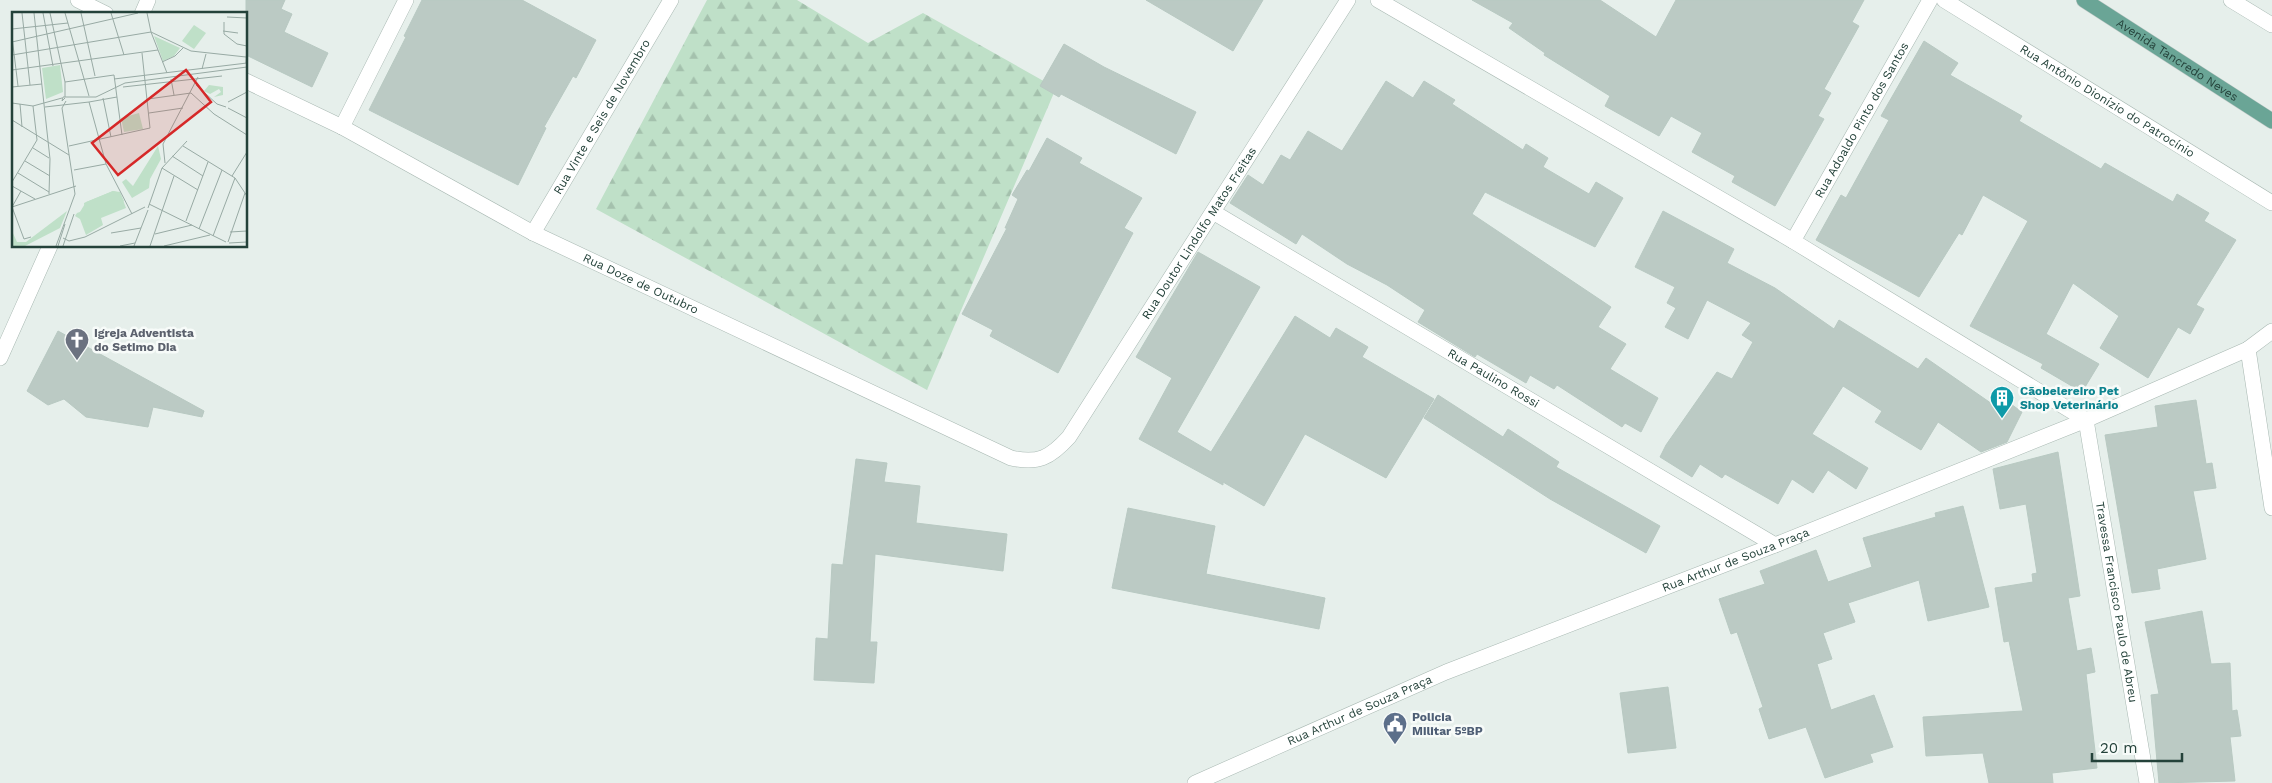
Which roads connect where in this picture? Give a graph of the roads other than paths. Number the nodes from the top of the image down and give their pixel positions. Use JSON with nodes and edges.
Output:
{"nodes":[{"id":1,"x":78,"y":0,"type":"edge"},
{"id":2,"x":148,"y":0,"type":"edge"},
{"id":3,"x":406,"y":0,"type":"edge"},
{"id":4,"x":671,"y":0,"type":"edge"},
{"id":5,"x":1348,"y":0,"type":"edge"},
{"id":6,"x":1378,"y":0,"type":"edge"},
{"id":7,"x":1930,"y":0,"type":"edge"},
{"id":8,"x":1944,"y":0,"type":"edge"},
{"id":9,"x":2084,"y":0,"type":"edge"},
{"id":10,"x":2231,"y":0,"type":"edge"},
{"id":11,"x":102,"y":12,"type":"edge"},
{"id":12,"x":143,"y":12,"type":"edge"},
{"id":13,"x":2272,"y":25,"type":"edge"},
{"id":14,"x":248,"y":82,"type":"edge"},
{"id":15,"x":2272,"y":121,"type":"edge"},
{"id":16,"x":342,"y":128,"type":"junction"},
{"id":17,"x":2272,"y":203,"type":"edge"},
{"id":18,"x":1213,"y":212,"type":"junction"},
{"id":19,"x":533,"y":233,"type":"junction"},
{"id":20,"x":1793,"y":241,"type":"junction"},
{"id":21,"x":49,"y":248,"type":"edge"},
{"id":22,"x":2272,"y":331,"type":"edge"},
{"id":23,"x":2248,"y":349,"type":"junction"},
{"id":24,"x":0,"y":358,"type":"edge"},
{"id":25,"x":2086,"y":420,"type":"junction"},
{"id":26,"x":1043,"y":459,"type":"joint"},
{"id":27,"x":2272,"y":508,"type":"edge"},
{"id":28,"x":1775,"y":545,"type":"junction"},
{"id":29,"x":1195,"y":783,"type":"edge"},
{"id":30,"x":2147,"y":783,"type":"edge"}],
"edges":[{"from":1,"to":11,"type":"street"},
{"from":2,"to":12,"type":"street"},
{"from":3,"to":16,"type":"street"},
{"from":4,"to":19,"type":"street","name":"Rua Vinte e Seis de Novembro"},
{"from":5,"to":18,"type":"street","name":"Rua Doutor Lindolfo Matos Freitas"},
{"from":6,"to":20,"type":"street"},
{"from":7,"to":20,"type":"street","name":"Rua Adoaldo Pinto dos Santos"},
{"from":8,"to":17,"type":"street","name":"Rua Antônio Dionízio do Patrocínio"},
{"from":9,"to":15,"type":"main road","name":"Avenida Tancredo Neves"},
{"from":10,"to":13,"type":"street"},
{"from":14,"to":16,"type":"street","name":"Rua Doze de Outubro"},
{"from":16,"to":19,"type":"street","name":"Rua Doze de Outubro"},
{"from":18,"to":26,"type":"street","name":"Rua Doutor Lindolfo Matos Freitas"},
{"from":18,"to":28,"type":"street","name":"Rua Paulino Rossi"},
{"from":19,"to":26,"type":"street","name":"Rua Doze de Outubro"},
{"from":20,"to":25,"type":"street"},
{"from":21,"to":24,"type":"street"},
{"from":22,"to":23,"type":"street","name":"Rua Arthur de Souza Praça"},
{"from":23,"to":25,"type":"street","name":"Rua Arthur de Souza Praça"},
{"from":23,"to":27,"type":"street"},
{"from":25,"to":28,"type":"street","name":"Rua Arthur de Souza Praça"},
{"from":25,"to":30,"type":"street","name":"Travessa Francisco Paulo de Abreu"},
{"from":28,"to":29,"type":"street","name":"Rua Arthur de Souza Praça"}]}
